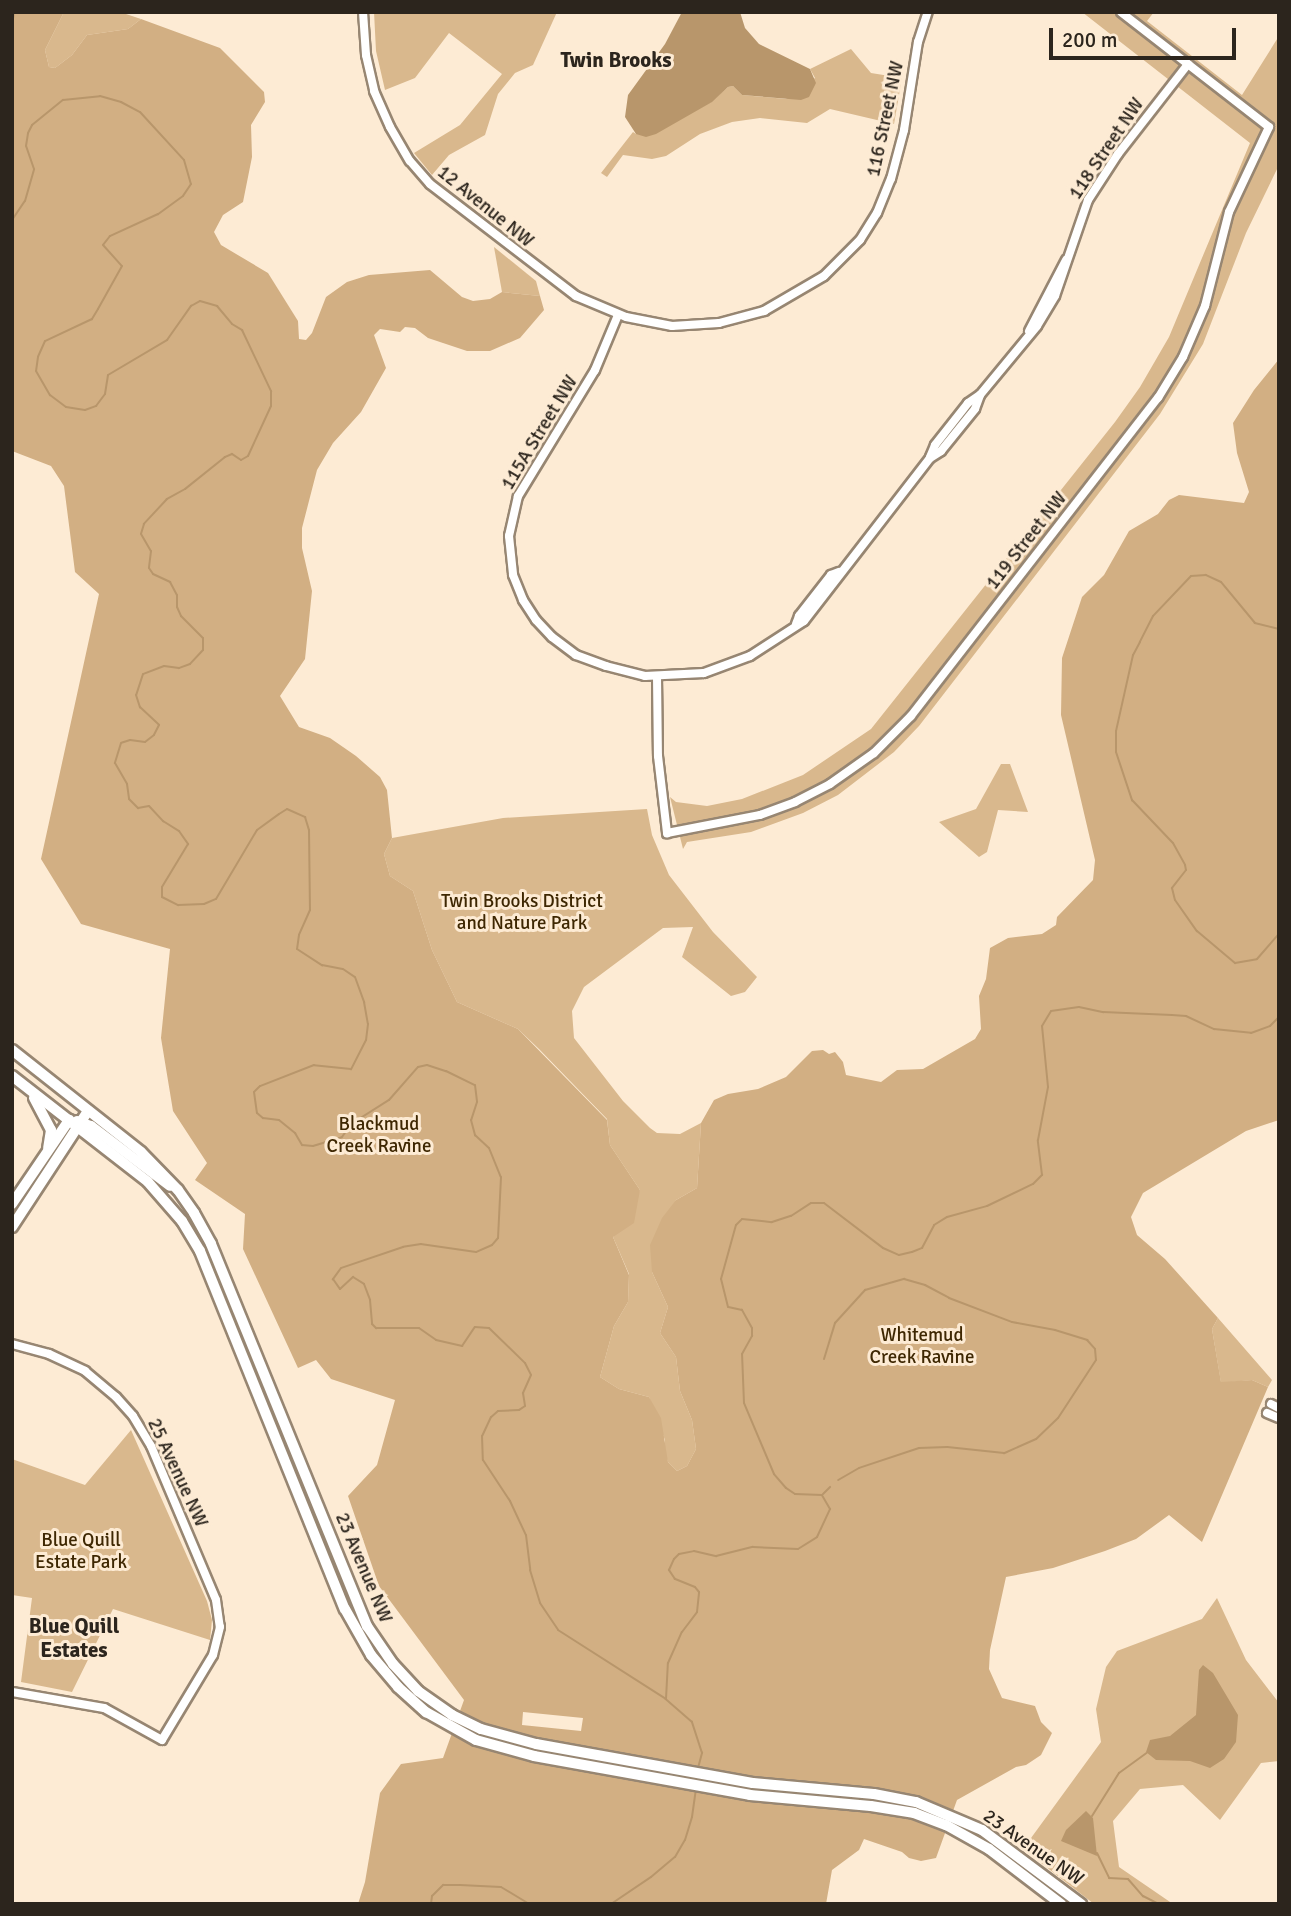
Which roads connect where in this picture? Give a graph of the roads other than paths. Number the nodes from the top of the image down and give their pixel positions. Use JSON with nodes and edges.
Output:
{"nodes":[{"id":1,"x":363,"y":12,"type":"edge"},
{"id":2,"x":928,"y":12,"type":"edge"},
{"id":3,"x":1121,"y":12,"type":"edge"},
{"id":4,"x":1188,"y":64,"type":"junction"},
{"id":5,"x":618,"y":315,"type":"junction"},
{"id":6,"x":690,"y":325,"type":"joint"},
{"id":7,"x":657,"y":677,"type":"junction"},
{"id":8,"x":12,"y":1050,"type":"edge"},
{"id":9,"x":12,"y":1077,"type":"edge"},
{"id":10,"x":89,"y":1111,"type":"junction"},
{"id":11,"x":69,"y":1120,"type":"junction"},
{"id":12,"x":80,"y":1124,"type":"junction"},
{"id":13,"x":47,"y":1152,"type":"junction"},
{"id":14,"x":178,"y":1189,"type":"junction"},
{"id":15,"x":12,"y":1204,"type":"edge"},
{"id":16,"x":12,"y":1227,"type":"edge"},
{"id":17,"x":12,"y":1344,"type":"edge"},
{"id":18,"x":1272,"y":1408,"type":"edge"},
{"id":19,"x":1279,"y":1418,"type":"edge"},
{"id":20,"x":12,"y":1692,"type":"edge"},
{"id":21,"x":660,"y":1772,"type":"junction"},
{"id":22,"x":1061,"y":1904,"type":"edge"},
{"id":23,"x":1081,"y":1904,"type":"edge"}],
"edges":[{"from":1,"to":5,"type":"street","name":"12 Avenue NW"},
{"from":2,"to":6,"type":"street","name":"116 Street NW"},
{"from":3,"to":4,"type":"street"},
{"from":4,"to":7,"type":"street","name":"118 Street NW"},
{"from":4,"to":7,"type":"street","name":"119 Street NW"},
{"from":5,"to":6,"type":"street","name":"12 Avenue NW"},
{"from":5,"to":7,"type":"street","name":"115A Street NW"},
{"from":8,"to":10,"type":"main road","name":"23 Avenue NW"},
{"from":9,"to":11,"type":"main road"},
{"from":9,"to":13,"type":"main road"},
{"from":10,"to":12,"type":"main road"},
{"from":10,"to":14,"type":"main road","name":"23 Avenue NW"},
{"from":11,"to":12,"type":"main road"},
{"from":11,"to":13,"type":"main road"},
{"from":12,"to":14,"type":"main road"},
{"from":12,"to":16,"type":"main road"},
{"from":12,"to":21,"type":"main road","name":"23 Avenue NW"},
{"from":13,"to":15,"type":"main road"},
{"from":14,"to":21,"type":"main road","name":"23 Avenue NW"},
{"from":17,"to":20,"type":"street","name":"25 Avenue NW"},
{"from":18,"to":19,"type":"street"},
{"from":21,"to":22,"type":"main road","name":"23 Avenue NW"},
{"from":21,"to":23,"type":"main road","name":"23 Avenue NW"}]}
